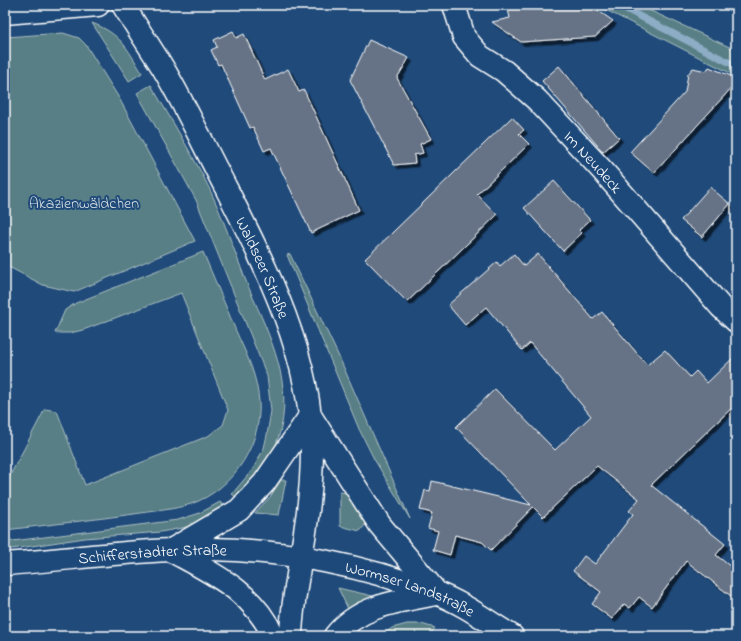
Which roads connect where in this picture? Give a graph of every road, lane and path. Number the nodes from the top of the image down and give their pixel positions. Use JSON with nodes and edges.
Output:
{"nodes":[{"id":1,"x":98,"y":5,"type":"edge"},
{"id":2,"x":123,"y":5,"type":"edge"},
{"id":3,"x":454,"y":5,"type":"edge"},
{"id":4,"x":5,"y":13,"type":"edge"},
{"id":5,"x":736,"y":321,"type":"edge"},
{"id":6,"x":310,"y":416,"type":"junction"},
{"id":7,"x":171,"y":550,"type":"junction"},
{"id":8,"x":301,"y":558,"type":"junction"},
{"id":9,"x":5,"y":564,"type":"edge"},
{"id":10,"x":437,"y":593,"type":"junction"},
{"id":11,"x":273,"y":636,"type":"edge"},
{"id":12,"x":291,"y":636,"type":"edge"},
{"id":13,"x":335,"y":636,"type":"edge"},
{"id":14,"x":512,"y":636,"type":"edge"}],
"edges":[{"from":1,"to":4,"type":"main road"},
{"from":2,"to":6,"type":"main road","name":"Waldseer Straße"},
{"from":3,"to":5,"type":"main road","name":"Im Neudeck"},
{"from":6,"to":7,"type":"main road"},
{"from":6,"to":8,"type":"main road","name":"Waldseer Straße"},
{"from":6,"to":10,"type":"main road"},
{"from":7,"to":8,"type":"main road","name":"Schifferstadter Straße"},
{"from":7,"to":9,"type":"main road","name":"Schifferstadter Straße"},
{"from":7,"to":11,"type":"main road"},
{"from":8,"to":10,"type":"main road","name":"Wormser Landstraße"},
{"from":8,"to":12,"type":"main road","name":"Waldseer Straße"},
{"from":10,"to":13,"type":"main road"},
{"from":10,"to":14,"type":"main road","name":"Wormser Landstraße"}]}
